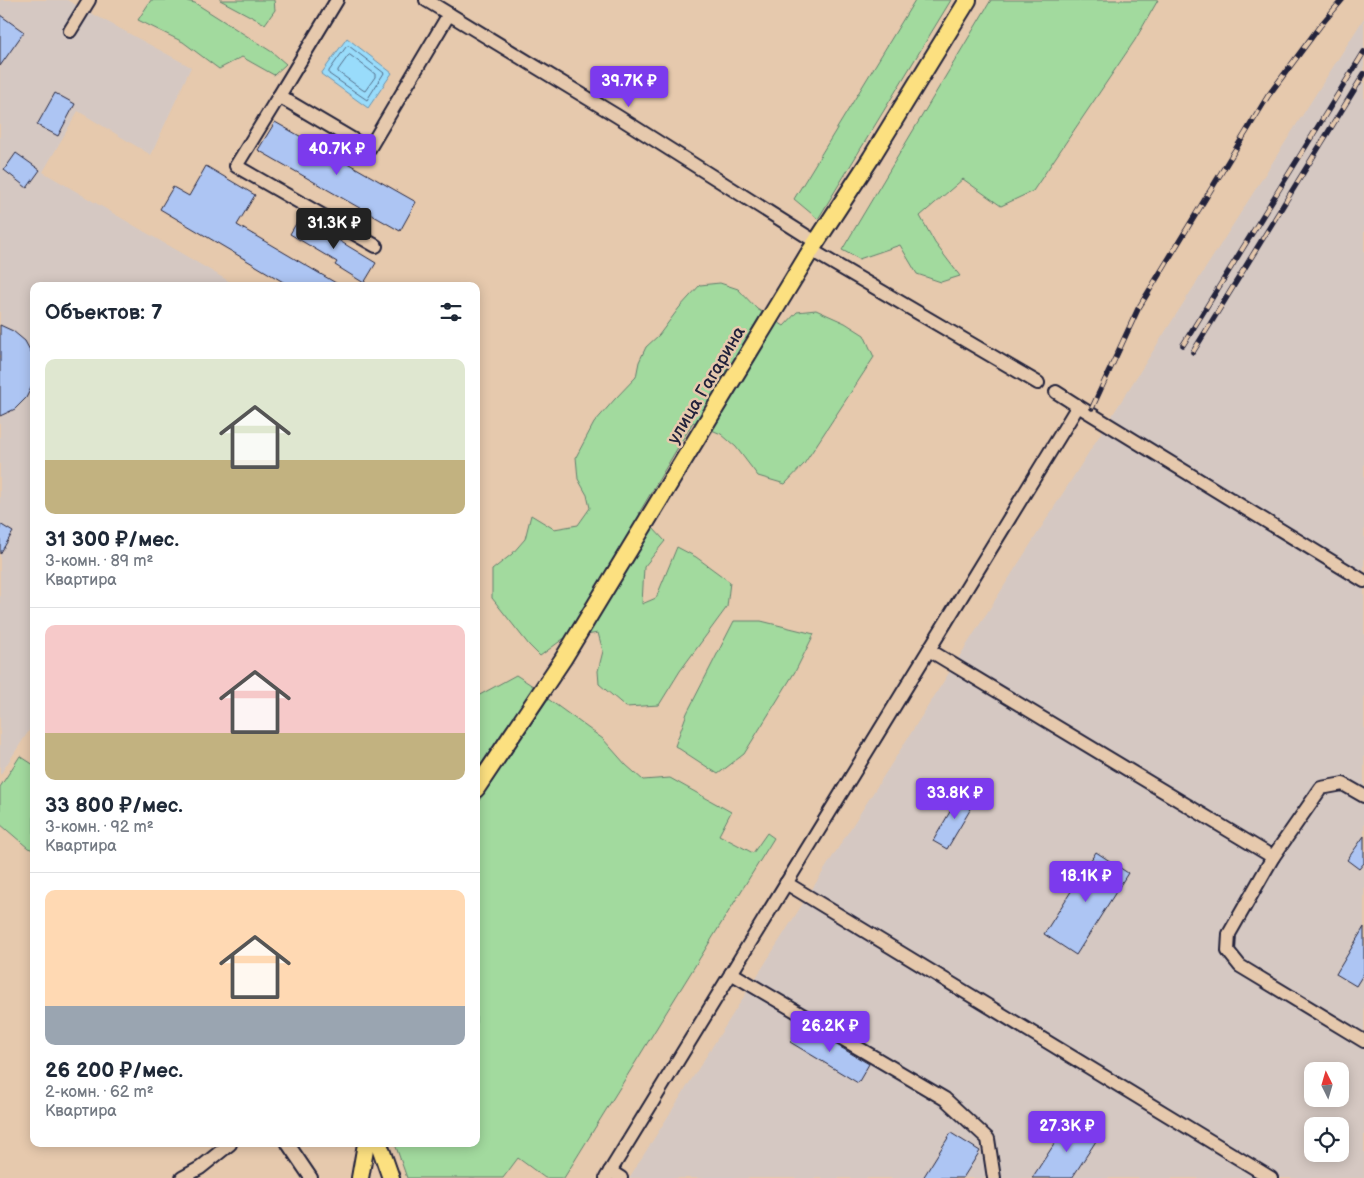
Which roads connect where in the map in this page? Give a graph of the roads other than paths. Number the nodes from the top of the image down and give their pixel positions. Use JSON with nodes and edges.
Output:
{"nodes":[{"id":1,"x":89,"y":0,"type":"edge"},
{"id":2,"x":337,"y":0,"type":"edge"},
{"id":3,"x":426,"y":0,"type":"edge"},
{"id":4,"x":968,"y":0,"type":"edge"},
{"id":5,"x":449,"y":14,"type":"junction"},
{"id":6,"x":70,"y":31,"type":"dead end"},
{"id":7,"x":279,"y":96,"type":"junction"},
{"id":8,"x":376,"y":246,"type":"dead end"},
{"id":9,"x":814,"y":246,"type":"junction"},
{"id":10,"x":1038,"y":383,"type":"dead end"},
{"id":11,"x":1056,"y":392,"type":"dead end"},
{"id":12,"x":1078,"y":406,"type":"junction"},
{"id":13,"x":1364,"y":581,"type":"edge"},
{"id":14,"x":929,"y":650,"type":"junction"},
{"id":15,"x":480,"y":783,"type":"edge"},
{"id":16,"x":1364,"y":796,"type":"edge"},
{"id":17,"x":1273,"y":857,"type":"junction"},
{"id":18,"x":786,"y":883,"type":"junction"},
{"id":19,"x":731,"y":973,"type":"junction"},
{"id":20,"x":1364,"y":1042,"type":"edge"},
{"id":21,"x":226,"y":1147,"type":"edge"},
{"id":22,"x":290,"y":1147,"type":"edge"},
{"id":23,"x":365,"y":1147,"type":"edge"},
{"id":24,"x":380,"y":1147,"type":"edge"},
{"id":25,"x":612,"y":1176,"type":"edge"},
{"id":26,"x":182,"y":1178,"type":"edge"},
{"id":27,"x":311,"y":1178,"type":"edge"},
{"id":28,"x":360,"y":1178,"type":"edge"},
{"id":29,"x":390,"y":1178,"type":"edge"},
{"id":30,"x":994,"y":1178,"type":"edge"},
{"id":31,"x":1271,"y":1178,"type":"edge"}],
"edges":[{"from":1,"to":6,"type":"street"},
{"from":2,"to":7,"type":"street"},
{"from":3,"to":5,"type":"street"},
{"from":4,"to":9,"type":"main road","name":"улица Гагарина"},
{"from":5,"to":7,"type":"street"},
{"from":5,"to":9,"type":"street"},
{"from":7,"to":8,"type":"street"},
{"from":9,"to":10,"type":"street"},
{"from":9,"to":15,"type":"main road","name":"улица Гагарина"},
{"from":11,"to":12,"type":"street"},
{"from":12,"to":13,"type":"street"},
{"from":12,"to":14,"type":"street"},
{"from":14,"to":17,"type":"street"},
{"from":14,"to":18,"type":"street"},
{"from":16,"to":17,"type":"street"},
{"from":17,"to":20,"type":"street"},
{"from":18,"to":19,"type":"street"},
{"from":18,"to":31,"type":"street"},
{"from":19,"to":25,"type":"street"},
{"from":19,"to":30,"type":"street"},
{"from":21,"to":26,"type":"street"},
{"from":22,"to":27,"type":"street"},
{"from":23,"to":28,"type":"main road"},
{"from":24,"to":29,"type":"main road"}]}
